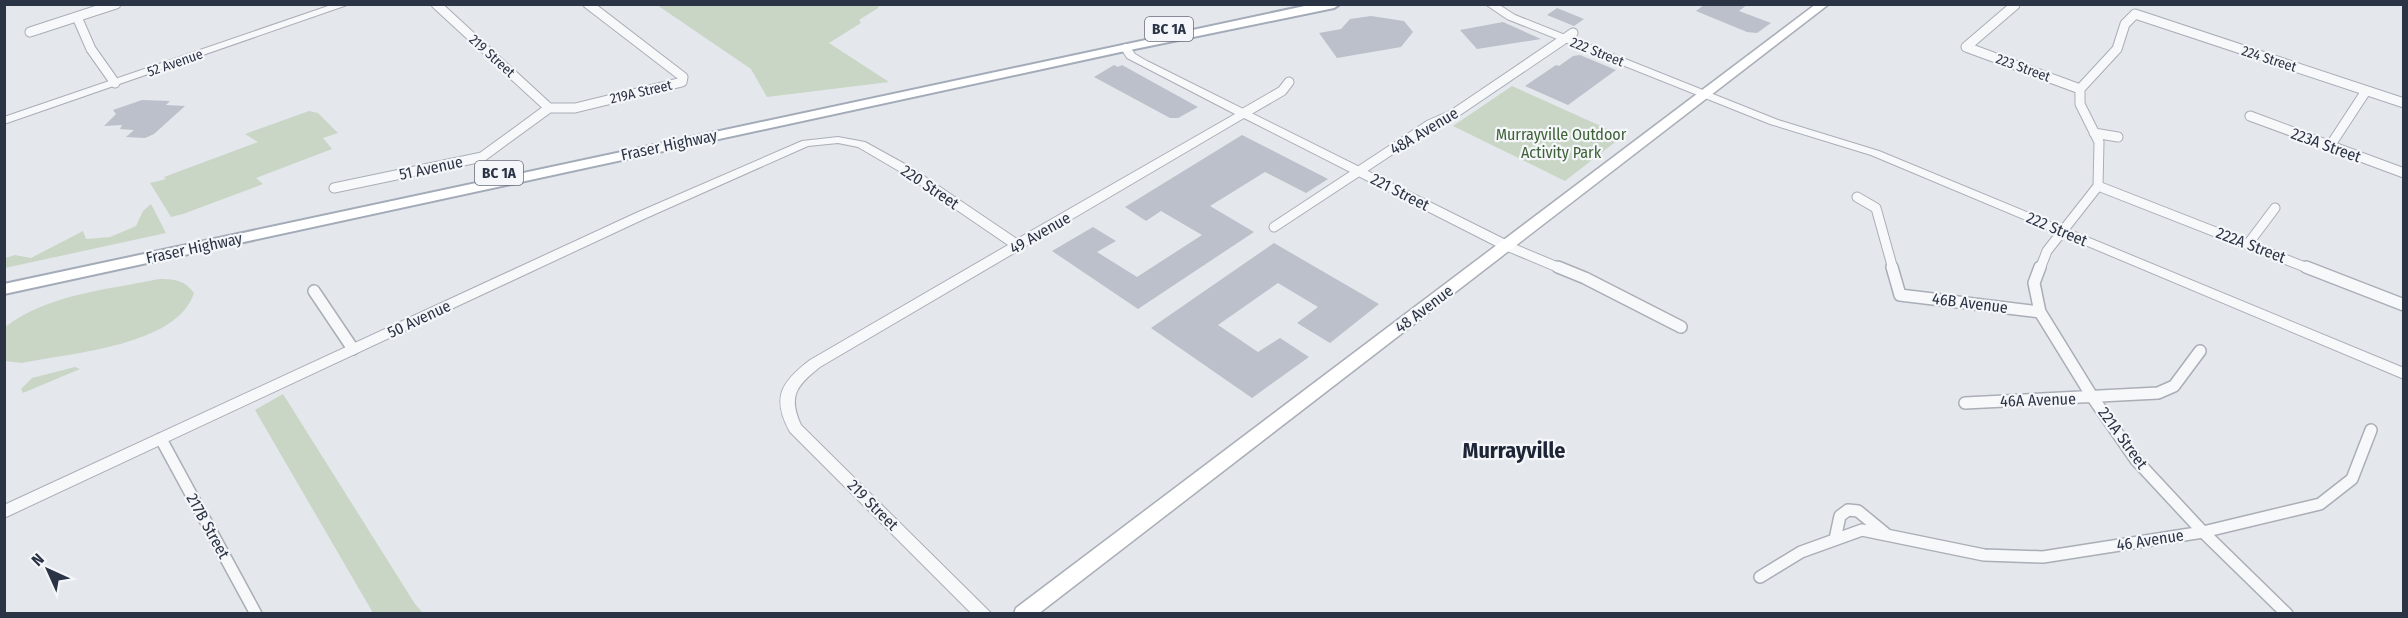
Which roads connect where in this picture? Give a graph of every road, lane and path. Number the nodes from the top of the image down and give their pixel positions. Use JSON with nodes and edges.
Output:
{"nodes":[{"id":1,"x":116,"y":4,"type":"edge"},
{"id":2,"x":345,"y":4,"type":"edge"},
{"id":3,"x":436,"y":4,"type":"edge"},
{"id":4,"x":588,"y":4,"type":"edge"},
{"id":5,"x":1284,"y":4,"type":"edge"},
{"id":6,"x":1334,"y":4,"type":"edge"},
{"id":7,"x":1490,"y":4,"type":"edge"},
{"id":8,"x":1508,"y":4,"type":"edge"},
{"id":9,"x":1824,"y":4,"type":"edge"},
{"id":10,"x":2015,"y":4,"type":"edge"},
{"id":11,"x":77,"y":17,"type":"junction"},
{"id":12,"x":30,"y":32,"type":"dead end"},
{"id":13,"x":1569,"y":36,"type":"junction"},
{"id":14,"x":1125,"y":47,"type":"junction"},
{"id":15,"x":1289,"y":82,"type":"dead end"},
{"id":16,"x":115,"y":83,"type":"junction"},
{"id":17,"x":2080,"y":89,"type":"junction"},
{"id":18,"x":2366,"y":91,"type":"junction"},
{"id":19,"x":1707,"y":94,"type":"junction"},
{"id":20,"x":2403,"y":103,"type":"edge"},
{"id":21,"x":549,"y":108,"type":"junction"},
{"id":22,"x":1244,"y":113,"type":"junction"},
{"id":23,"x":2250,"y":116,"type":"dead end"},
{"id":24,"x":4,"y":121,"type":"edge"},
{"id":25,"x":2094,"y":133,"type":"junction"},
{"id":26,"x":2118,"y":137,"type":"dead end"},
{"id":27,"x":838,"y":140,"type":"joint"},
{"id":28,"x":2330,"y":146,"type":"junction"},
{"id":29,"x":1359,"y":172,"type":"junction"},
{"id":30,"x":2403,"y":173,"type":"edge"},
{"id":31,"x":2098,"y":186,"type":"junction"},
{"id":32,"x":334,"y":188,"type":"dead end"},
{"id":33,"x":1857,"y":197,"type":"dead end"},
{"id":34,"x":2275,"y":208,"type":"dead end"},
{"id":35,"x":1274,"y":227,"type":"dead end"},
{"id":36,"x":2063,"y":231,"type":"junction"},
{"id":37,"x":2248,"y":244,"type":"junction"},
{"id":38,"x":1018,"y":246,"type":"junction"},
{"id":39,"x":1507,"y":246,"type":"junction"},
{"id":40,"x":4,"y":278,"type":"edge"},
{"id":41,"x":4,"y":289,"type":"edge"},
{"id":42,"x":314,"y":291,"type":"dead end"},
{"id":43,"x":2403,"y":305,"type":"edge"},
{"id":44,"x":2040,"y":312,"type":"junction"},
{"id":45,"x":1681,"y":327,"type":"dead end"},
{"id":46,"x":353,"y":349,"type":"junction"},
{"id":47,"x":2200,"y":351,"type":"dead end"},
{"id":48,"x":2403,"y":374,"type":"edge"},
{"id":49,"x":792,"y":385,"type":"joint"},
{"id":50,"x":2093,"y":398,"type":"junction"},
{"id":51,"x":1965,"y":403,"type":"dead end"},
{"id":52,"x":2371,"y":430,"type":"dead end"},
{"id":53,"x":161,"y":439,"type":"junction"},
{"id":54,"x":4,"y":512,"type":"edge"},
{"id":55,"x":2203,"y":532,"type":"junction"},
{"id":56,"x":1886,"y":535,"type":"junction"},
{"id":57,"x":1835,"y":539,"type":"junction"},
{"id":58,"x":1760,"y":578,"type":"dead end"},
{"id":59,"x":256,"y":614,"type":"edge"},
{"id":60,"x":984,"y":614,"type":"edge"},
{"id":61,"x":1023,"y":614,"type":"edge"},
{"id":62,"x":2287,"y":614,"type":"edge"}],
"edges":[{"from":1,"to":11,"type":"street"},
{"from":2,"to":16,"type":"street","name":"52 Avenue"},
{"from":3,"to":21,"type":"street","name":"219 Street"},
{"from":4,"to":21,"type":"street","name":"219A Street"},
{"from":5,"to":40,"type":"main road","name":"Fraser Highway","number":"BC 1A"},
{"from":6,"to":14,"type":"main road","name":"Fraser Highway","number":"BC 1A"},
{"from":7,"to":13,"type":"street","name":"222 Street"},
{"from":8,"to":13,"type":"street","name":"222 Street"},
{"from":9,"to":19,"type":"main road","name":"48 Avenue"},
{"from":10,"to":17,"type":"street","name":"223 Street"},
{"from":11,"to":12,"type":"street"},
{"from":11,"to":16,"type":"street"},
{"from":13,"to":19,"type":"street","name":"222 Street"},
{"from":13,"to":29,"type":"street","name":"48A Avenue"},
{"from":14,"to":22,"type":"street","name":"221 Street"},
{"from":14,"to":41,"type":"main road","name":"Fraser Highway","number":"BC 1A"},
{"from":15,"to":22,"type":"street","name":"49 Avenue"},
{"from":16,"to":24,"type":"street","name":"52 Avenue"},
{"from":17,"to":18,"type":"street","name":"224 Street"},
{"from":17,"to":25,"type":"street"},
{"from":18,"to":20,"type":"street","name":"224 Street"},
{"from":18,"to":28,"type":"street"},
{"from":19,"to":36,"type":"street","name":"222 Street"},
{"from":19,"to":39,"type":"main road","name":"48 Avenue"},
{"from":21,"to":32,"type":"street","name":"51 Avenue"},
{"from":22,"to":29,"type":"street","name":"221 Street"},
{"from":22,"to":38,"type":"street","name":"49 Avenue"},
{"from":23,"to":28,"type":"street","name":"223A Street"},
{"from":25,"to":26,"type":"street"},
{"from":25,"to":31,"type":"street"},
{"from":27,"to":38,"type":"street","name":"220 Street"},
{"from":27,"to":46,"type":"street","name":"50 Avenue"},
{"from":28,"to":30,"type":"street","name":"223A Street"},
{"from":29,"to":35,"type":"street","name":"48A Avenue"},
{"from":29,"to":39,"type":"street","name":"221 Street"},
{"from":31,"to":36,"type":"street","name":"221A Street"},
{"from":31,"to":37,"type":"street","name":"222A Street"},
{"from":33,"to":44,"type":"street","name":"46B Avenue"},
{"from":34,"to":37,"type":"street"},
{"from":36,"to":44,"type":"street","name":"221A Street"},
{"from":36,"to":48,"type":"street","name":"222 Street"},
{"from":37,"to":43,"type":"street","name":"222A Street"},
{"from":38,"to":49,"type":"street","name":"49 Avenue"},
{"from":39,"to":45,"type":"street","name":"221 Street"},
{"from":39,"to":61,"type":"main road","name":"48 Avenue"},
{"from":42,"to":46,"type":"street"},
{"from":44,"to":50,"type":"street","name":"221A Street"},
{"from":46,"to":53,"type":"street","name":"50 Avenue"},
{"from":47,"to":50,"type":"street","name":"46A Avenue"},
{"from":49,"to":60,"type":"street","name":"219 Street"},
{"from":50,"to":51,"type":"street","name":"46A Avenue"},
{"from":50,"to":55,"type":"street","name":"221A Street"},
{"from":52,"to":55,"type":"street","name":"46 Avenue"},
{"from":53,"to":54,"type":"street","name":"50 Avenue"},
{"from":53,"to":59,"type":"street","name":"217B Street"},
{"from":55,"to":56,"type":"street","name":"46 Avenue"},
{"from":55,"to":62,"type":"street","name":"221A Street"},
{"from":56,"to":57,"type":"street","name":"46 Avenue"},
{"from":56,"to":57,"type":"street","name":"46 Avenue"},
{"from":57,"to":58,"type":"street","name":"46 Avenue"}]}
